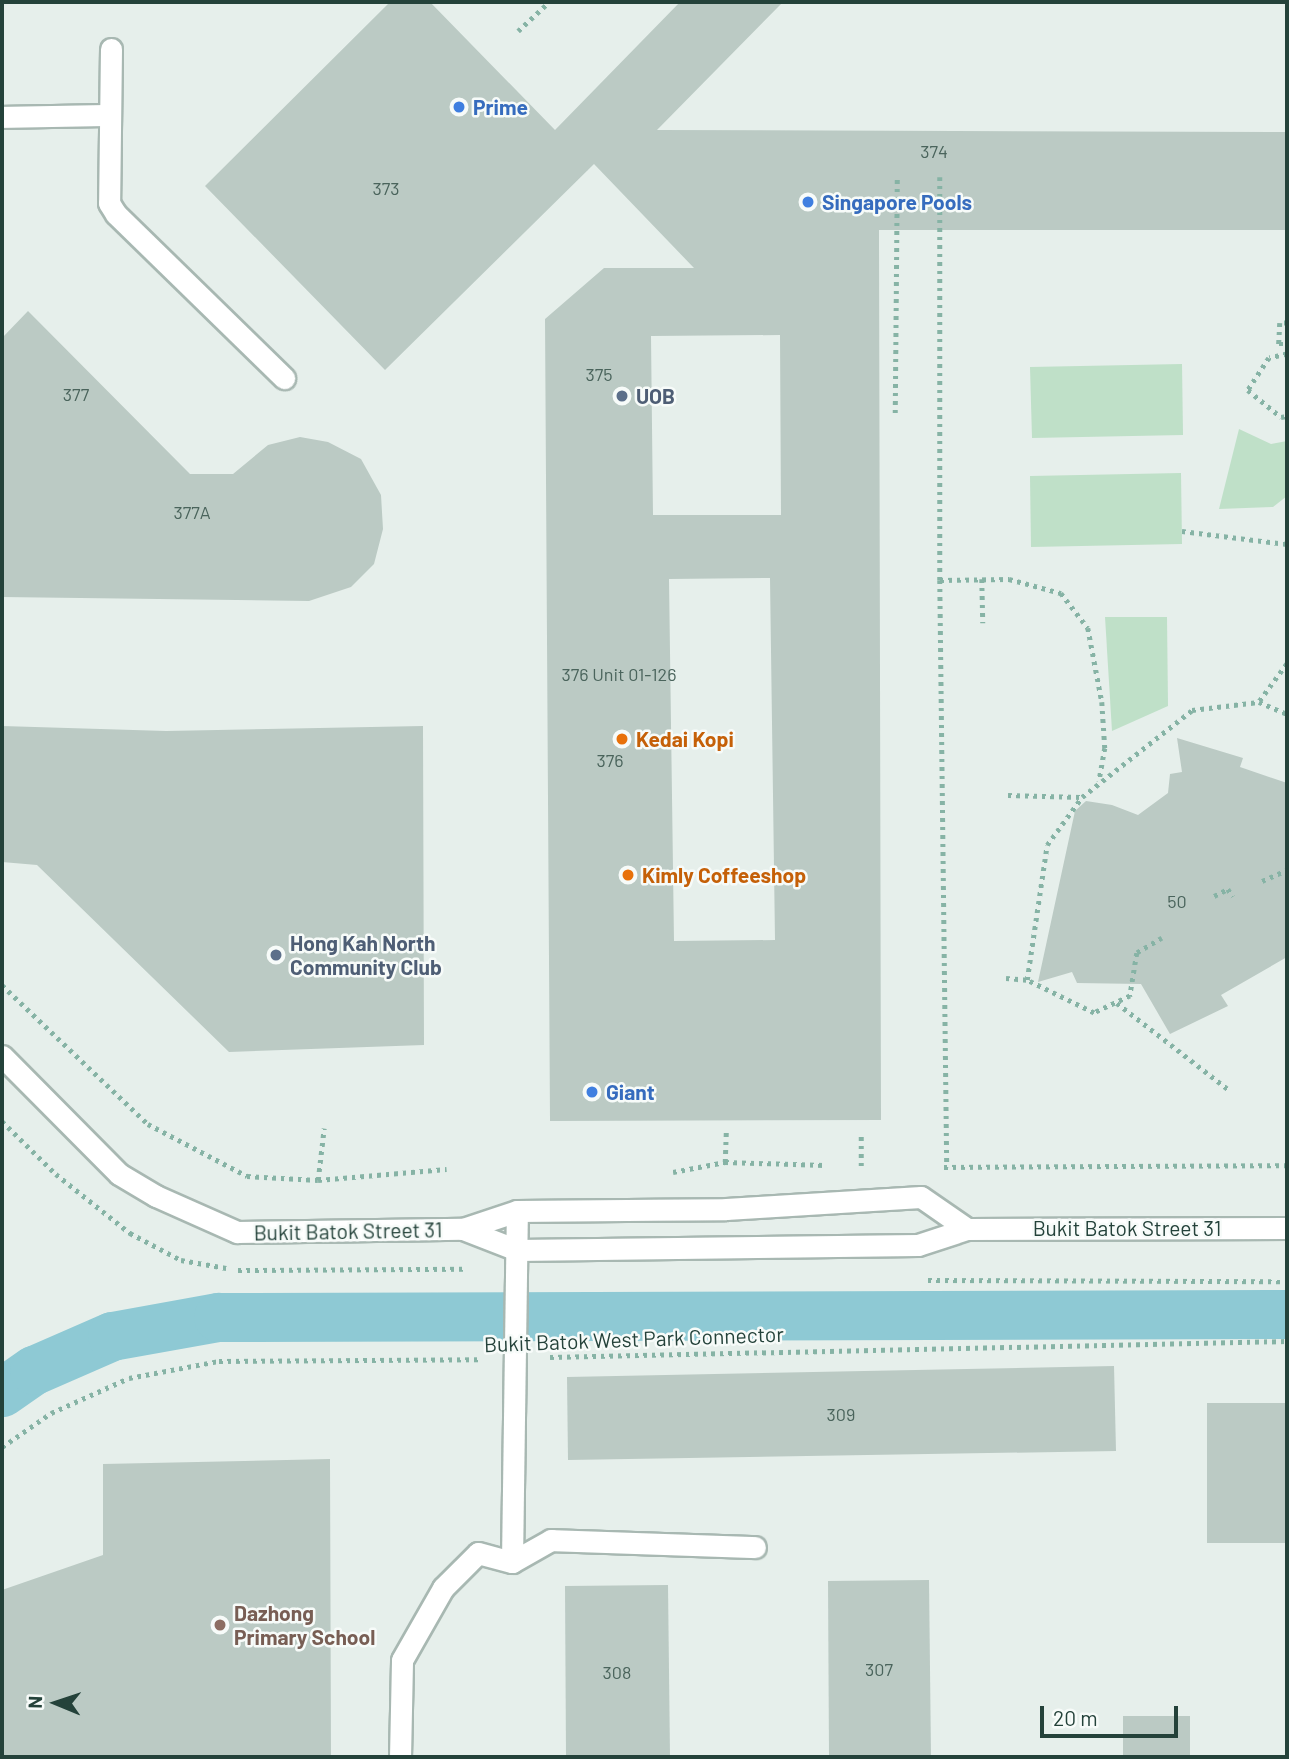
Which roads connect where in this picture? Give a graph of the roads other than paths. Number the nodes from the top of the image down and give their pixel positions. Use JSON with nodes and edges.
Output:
{"nodes":[{"id":1,"x":111,"y":49,"type":"dead end"},
{"id":2,"x":109,"y":115,"type":"junction"},
{"id":3,"x":2,"y":117,"type":"edge"},
{"id":4,"x":284,"y":377,"type":"dead end"},
{"id":5,"x":2,"y":1056,"type":"edge"},
{"id":6,"x":517,"y":1211,"type":"junction"},
{"id":7,"x":1287,"y":1228,"type":"edge"},
{"id":8,"x":463,"y":1229,"type":"junction"},
{"id":9,"x":967,"y":1229,"type":"junction"},
{"id":10,"x":517,"y":1250,"type":"junction"},
{"id":11,"x":755,"y":1547,"type":"dead end"},
{"id":12,"x":512,"y":1562,"type":"junction"},
{"id":13,"x":400,"y":1757,"type":"edge"}],
"edges":[{"from":1,"to":2,"type":"street"},
{"from":2,"to":3,"type":"street"},
{"from":2,"to":4,"type":"street"},
{"from":5,"to":8,"type":"street","name":"Bukit Batok Street 31"},
{"from":6,"to":8,"type":"street","name":"Bukit Batok Street 31"},
{"from":6,"to":9,"type":"street","name":"Bukit Batok Street 31"},
{"from":6,"to":10,"type":"street"},
{"from":7,"to":9,"type":"street","name":"Bukit Batok Street 31"},
{"from":8,"to":10,"type":"street","name":"Bukit Batok Street 31"},
{"from":9,"to":10,"type":"street","name":"Bukit Batok Street 31"},
{"from":10,"to":12,"type":"street"},
{"from":11,"to":12,"type":"street"},
{"from":12,"to":13,"type":"street"}]}
